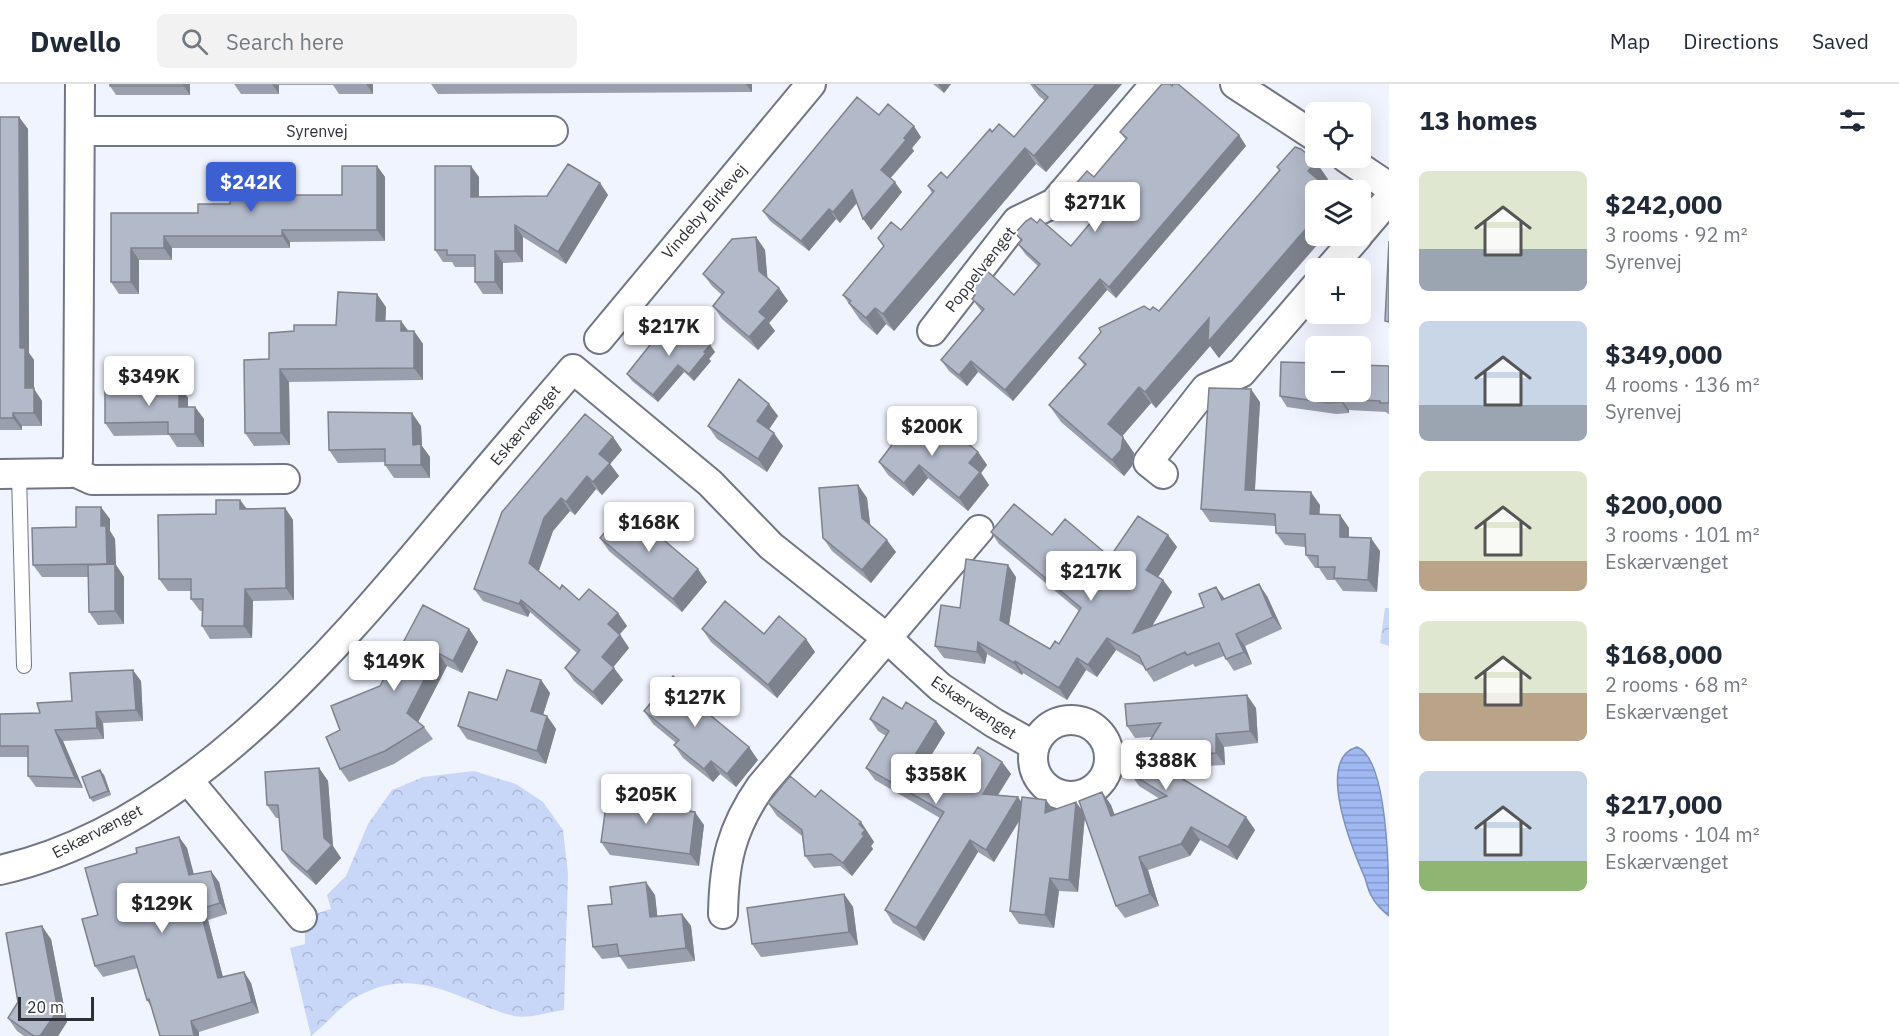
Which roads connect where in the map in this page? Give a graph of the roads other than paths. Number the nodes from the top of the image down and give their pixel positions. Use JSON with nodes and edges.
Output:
{"nodes":[{"id":1,"x":80,"y":84,"type":"edge"},
{"id":2,"x":811,"y":84,"type":"edge"},
{"id":3,"x":1155,"y":84,"type":"edge"},
{"id":4,"x":1235,"y":84,"type":"edge"},
{"id":5,"x":1305,"y":129,"type":"edge"},
{"id":6,"x":80,"y":131,"type":"junction"},
{"id":7,"x":553,"y":131,"type":"dead end"},
{"id":8,"x":1361,"y":168,"type":"edge"},
{"id":9,"x":1389,"y":187,"type":"edge"},
{"id":10,"x":1389,"y":199,"type":"edge"},
{"id":11,"x":1371,"y":220,"type":"edge"},
{"id":12,"x":1349,"y":246,"type":"edge"},
{"id":13,"x":1339,"y":258,"type":"edge"},
{"id":14,"x":1305,"y":299,"type":"edge"},
{"id":15,"x":932,"y":331,"type":"dead end"},
{"id":16,"x":599,"y":339,"type":"dead end"},
{"id":17,"x":75,"y":469,"type":"junction"},
{"id":18,"x":10,"y":474,"type":"edge"},
{"id":19,"x":1163,"y":474,"type":"dead end"},
{"id":20,"x":285,"y":479,"type":"dead end"},
{"id":21,"x":980,"y":530,"type":"dead end"},
{"id":22,"x":888,"y":639,"type":"junction"},
{"id":23,"x":24,"y":666,"type":"dead end"},
{"id":24,"x":1035,"y":746,"type":"dead end"},
{"id":25,"x":188,"y":780,"type":"junction"},
{"id":26,"x":0,"y":870,"type":"edge"},
{"id":27,"x":723,"y":914,"type":"dead end"},
{"id":28,"x":302,"y":917,"type":"dead end"}],
"edges":[{"from":1,"to":6,"type":"street"},
{"from":2,"to":16,"type":"street","name":"Vindeby Birkevej"},
{"from":3,"to":15,"type":"street","name":"Poppelvænget"},
{"from":4,"to":5,"type":"street"},
{"from":6,"to":7,"type":"street","name":"Syrenvej"},
{"from":6,"to":17,"type":"street"},
{"from":8,"to":9,"type":"street"},
{"from":10,"to":11,"type":"street"},
{"from":12,"to":13,"type":"street"},
{"from":14,"to":19,"type":"street"},
{"from":17,"to":18,"type":"street"},
{"from":17,"to":20,"type":"street"},
{"from":18,"to":23,"type":"lane"},
{"from":21,"to":22,"type":"street"},
{"from":22,"to":24,"type":"street","name":"Eskærvænget"},
{"from":22,"to":25,"type":"street","name":"Eskærvænget"},
{"from":22,"to":27,"type":"street"},
{"from":25,"to":26,"type":"street","name":"Eskærvænget"},
{"from":25,"to":28,"type":"street"}]}
